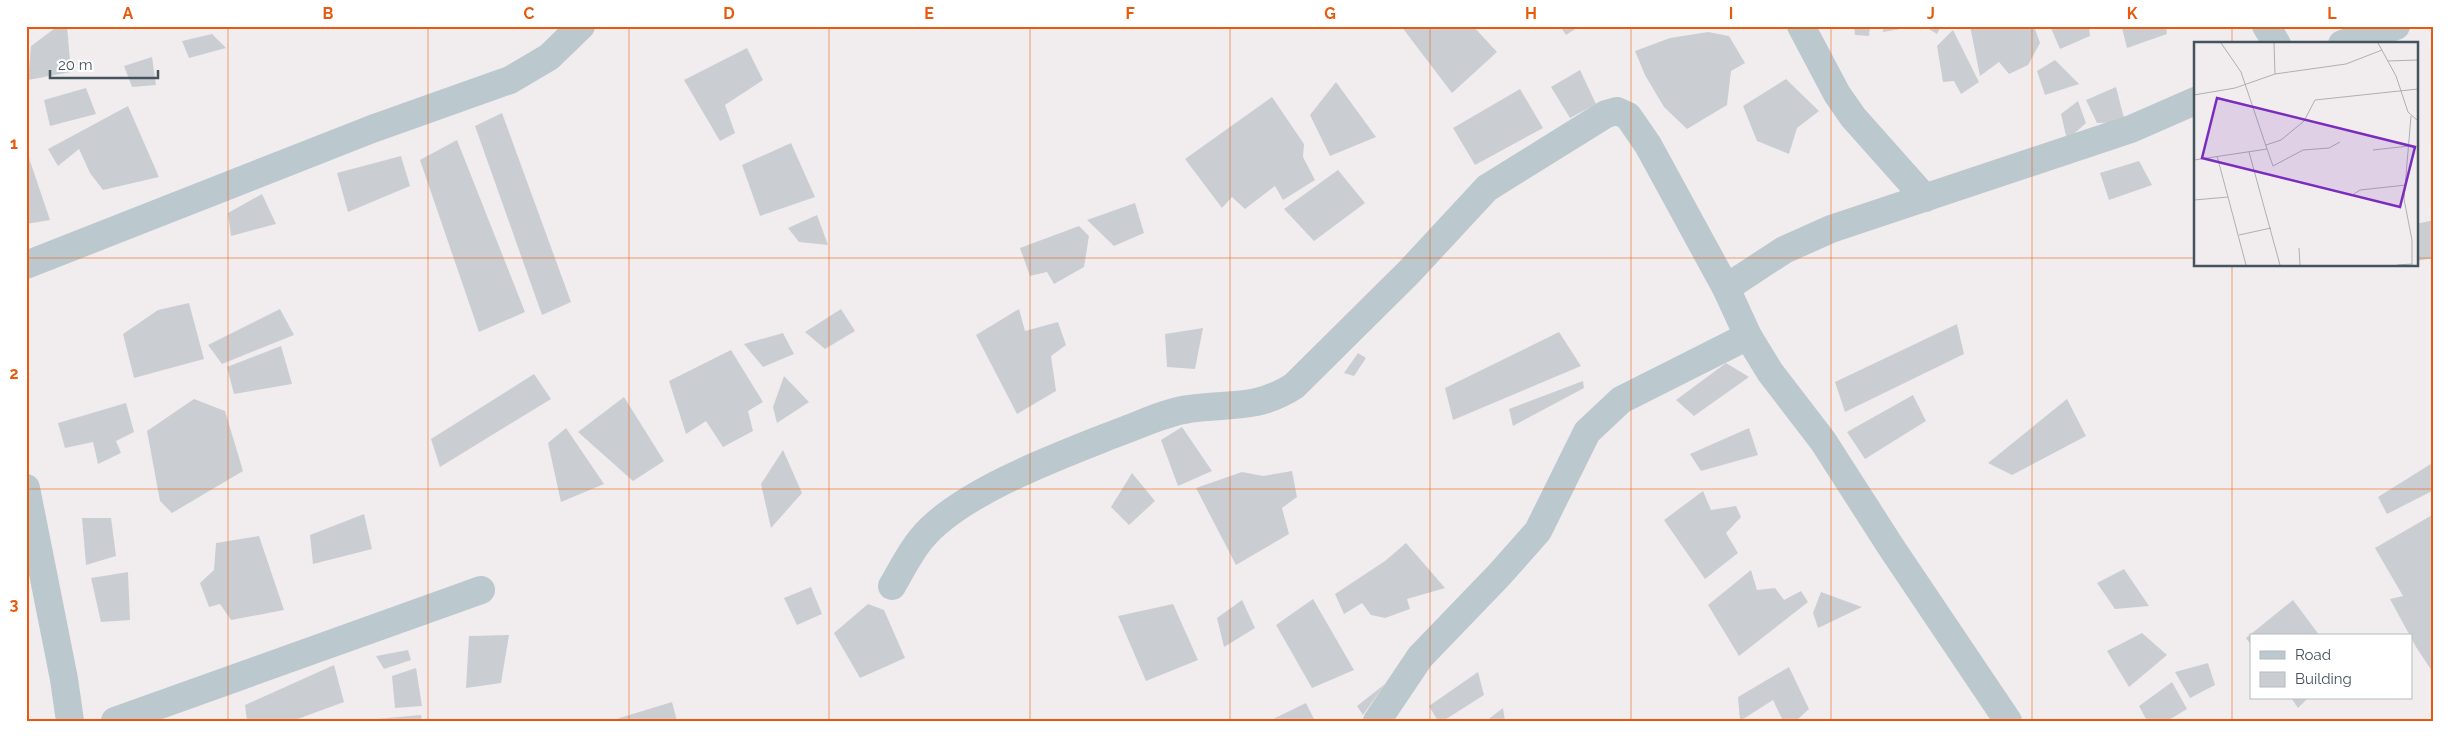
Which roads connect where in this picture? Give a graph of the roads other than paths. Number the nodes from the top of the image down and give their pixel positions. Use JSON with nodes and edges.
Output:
{"nodes":[{"id":1,"x":581,"y":26,"type":"edge"},
{"id":2,"x":1801,"y":26,"type":"edge"},
{"id":3,"x":2266,"y":26,"type":"edge"},
{"id":4,"x":2396,"y":26,"type":"edge"},
{"id":5,"x":2276,"y":42,"type":"edge"},
{"id":6,"x":2348,"y":42,"type":"edge"},
{"id":7,"x":2194,"y":101,"type":"edge"},
{"id":8,"x":1925,"y":198,"type":"junction"},
{"id":9,"x":26,"y":265,"type":"edge"},
{"id":10,"x":1726,"y":288,"type":"junction"},
{"id":11,"x":1748,"y":336,"type":"junction"},
{"id":12,"x":26,"y":488,"type":"edge"},
{"id":13,"x":892,"y":586,"type":"dead end"},
{"id":14,"x":481,"y":590,"type":"dead end"},
{"id":15,"x":70,"y":721,"type":"edge"},
{"id":16,"x":115,"y":721,"type":"edge"},
{"id":17,"x":1377,"y":721,"type":"edge"},
{"id":18,"x":2008,"y":721,"type":"edge"}],
"edges":[{"from":1,"to":9,"type":"street"},
{"from":2,"to":8,"type":"street"},
{"from":3,"to":5,"type":"street"},
{"from":4,"to":6,"type":"street"},
{"from":7,"to":8,"type":"street"},
{"from":8,"to":10,"type":"street"},
{"from":10,"to":11,"type":"street"},
{"from":10,"to":13,"type":"street"},
{"from":11,"to":17,"type":"street"},
{"from":11,"to":18,"type":"street"},
{"from":12,"to":15,"type":"street"},
{"from":14,"to":16,"type":"street"}]}
